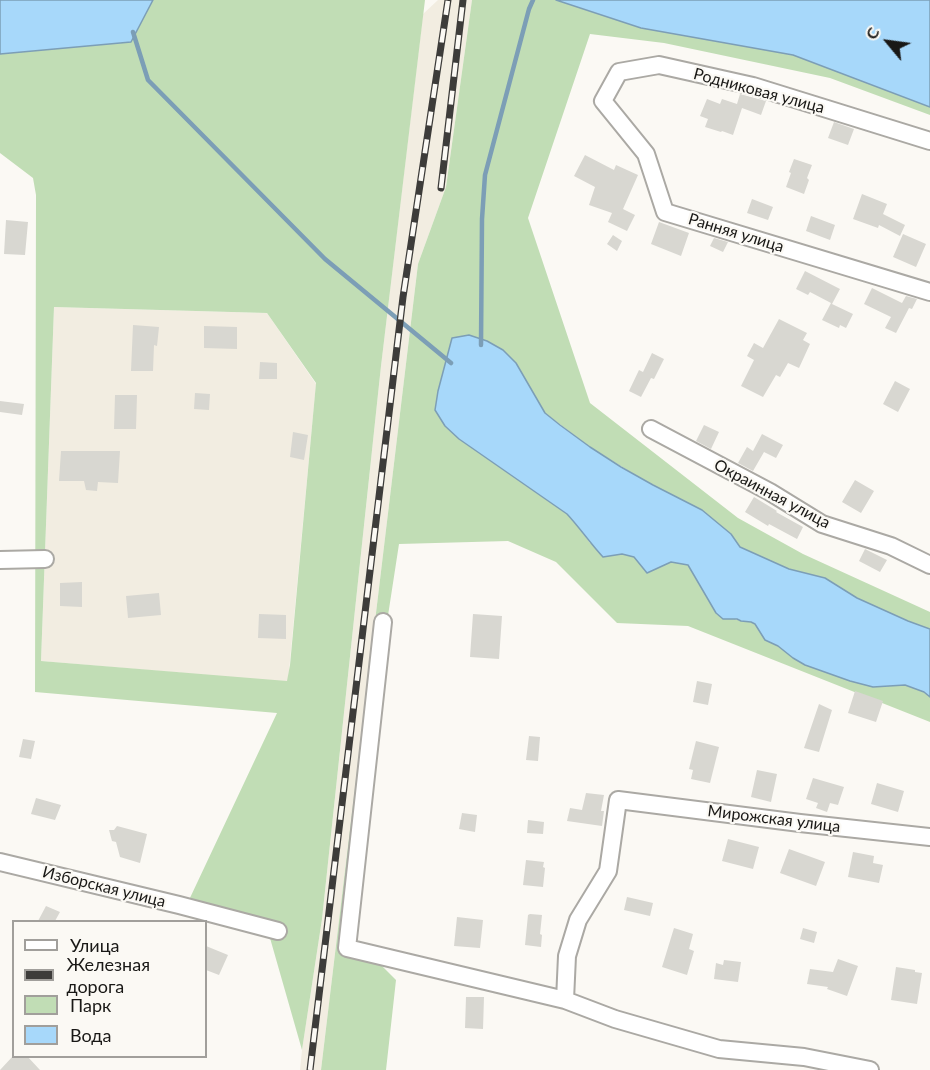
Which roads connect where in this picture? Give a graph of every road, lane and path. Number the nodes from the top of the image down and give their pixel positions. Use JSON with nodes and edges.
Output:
{"nodes":[{"id":1,"x":603,"y":101,"type":"joint"},
{"id":2,"x":930,"y":141,"type":"edge"},
{"id":3,"x":930,"y":292,"type":"edge"},
{"id":4,"x":651,"y":429,"type":"dead end"},
{"id":5,"x":0,"y":560,"type":"edge"},
{"id":6,"x":45,"y":560,"type":"dead end"},
{"id":7,"x":930,"y":565,"type":"edge"},
{"id":8,"x":383,"y":622,"type":"dead end"},
{"id":9,"x":930,"y":837,"type":"edge"},
{"id":10,"x":0,"y":862,"type":"edge"},
{"id":11,"x":278,"y":931,"type":"dead end"},
{"id":12,"x":565,"y":1000,"type":"junction"},
{"id":13,"x":870,"y":1070,"type":"edge"}],
"edges":[{"from":1,"to":2,"type":"street","name":"Родниковая улица"},
{"from":1,"to":3,"type":"street","name":"Ранняя улица"},
{"from":4,"to":7,"type":"street","name":"Окраинная улица"},
{"from":5,"to":6,"type":"street"},
{"from":8,"to":12,"type":"street"},
{"from":9,"to":12,"type":"street","name":"Мирожская улица"},
{"from":10,"to":11,"type":"street","name":"Изборская улица"},
{"from":12,"to":13,"type":"street"}]}
